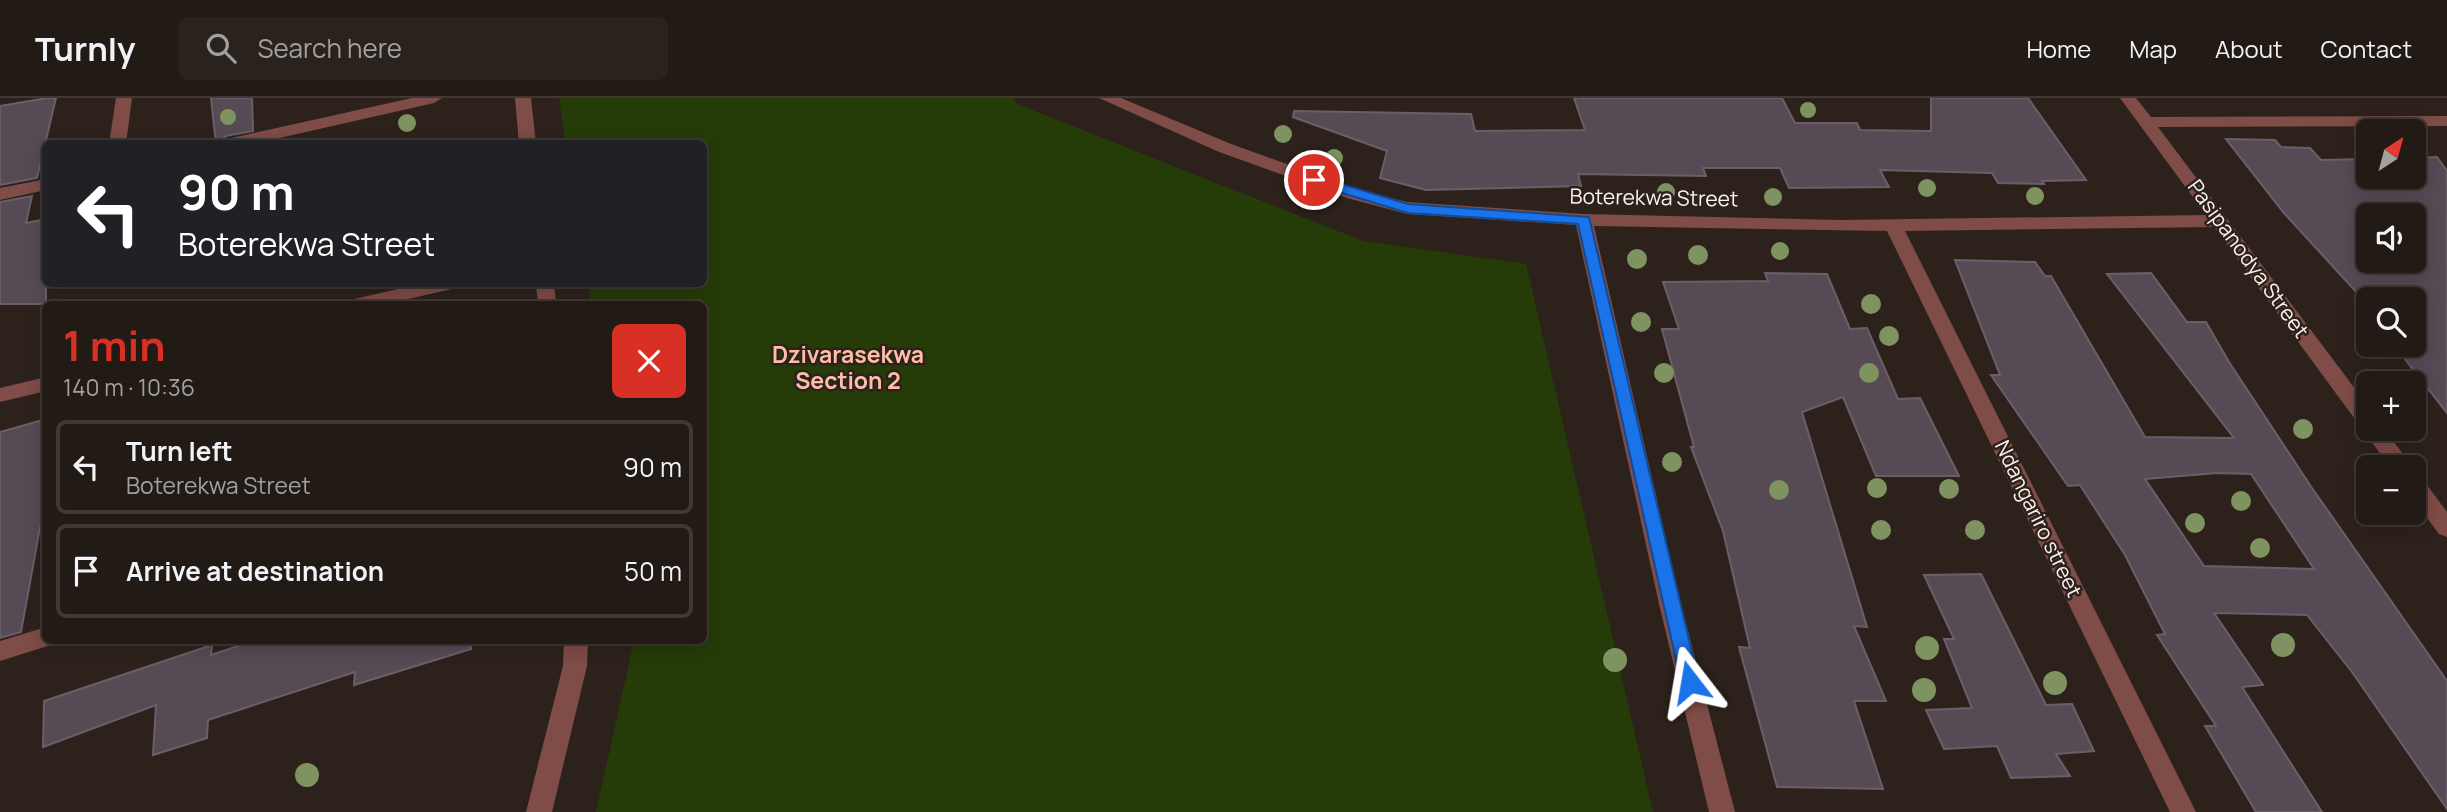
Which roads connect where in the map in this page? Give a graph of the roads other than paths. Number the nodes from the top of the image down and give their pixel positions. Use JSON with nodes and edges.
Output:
{"nodes":[{"id":1,"x":124,"y":98,"type":"edge"},
{"id":2,"x":523,"y":98,"type":"edge"},
{"id":3,"x":1107,"y":98,"type":"edge"},
{"id":4,"x":2128,"y":98,"type":"edge"},
{"id":5,"x":428,"y":99,"type":"edge"},
{"id":6,"x":2447,"y":121,"type":"edge"},
{"id":7,"x":2147,"y":122,"type":"junction"},
{"id":8,"x":118,"y":140,"type":"edge"},
{"id":9,"x":245,"y":140,"type":"edge"},
{"id":10,"x":528,"y":140,"type":"edge"},
{"id":11,"x":42,"y":185,"type":"edge"},
{"id":12,"x":0,"y":194,"type":"edge"},
{"id":13,"x":1584,"y":220,"type":"junction"},
{"id":14,"x":2220,"y":221,"type":"junction"},
{"id":15,"x":1893,"y":226,"type":"junction"},
{"id":16,"x":432,"y":287,"type":"edge"},
{"id":17,"x":374,"y":301,"type":"edge"},
{"id":18,"x":42,"y":385,"type":"edge"},
{"id":19,"x":0,"y":395,"type":"edge"},
{"id":20,"x":2356,"y":405,"type":"edge"},
{"id":21,"x":2382,"y":441,"type":"edge"},
{"id":22,"x":2393,"y":455,"type":"edge"},
{"id":23,"x":2426,"y":500,"type":"edge"},
{"id":24,"x":2447,"y":528,"type":"edge"},
{"id":25,"x":42,"y":638,"type":"edge"},
{"id":26,"x":576,"y":644,"type":"edge"},
{"id":27,"x":0,"y":650,"type":"edge"},
{"id":28,"x":539,"y":812,"type":"edge"},
{"id":29,"x":1722,"y":812,"type":"edge"},
{"id":30,"x":2183,"y":812,"type":"edge"}],
"edges":[{"from":1,"to":8,"type":"street"},
{"from":2,"to":10,"type":"street"},
{"from":3,"to":13,"type":"street","name":"Boterekwa Street"},
{"from":4,"to":7,"type":"street","name":"Pasipanodya Street"},
{"from":5,"to":9,"type":"street"},
{"from":6,"to":7,"type":"street"},
{"from":7,"to":14,"type":"street","name":"Pasipanodya Street"},
{"from":11,"to":12,"type":"street"},
{"from":13,"to":15,"type":"street","name":"Boterekwa Street"},
{"from":13,"to":29,"type":"street"},
{"from":14,"to":15,"type":"street","name":"Boterekwa Street"},
{"from":14,"to":20,"type":"street","name":"Pasipanodya Street"},
{"from":15,"to":30,"type":"street","name":"Ndangariro street"},
{"from":16,"to":17,"type":"street"},
{"from":18,"to":19,"type":"street"},
{"from":21,"to":22,"type":"street"},
{"from":23,"to":24,"type":"street"},
{"from":25,"to":27,"type":"street"},
{"from":26,"to":28,"type":"street"}]}
